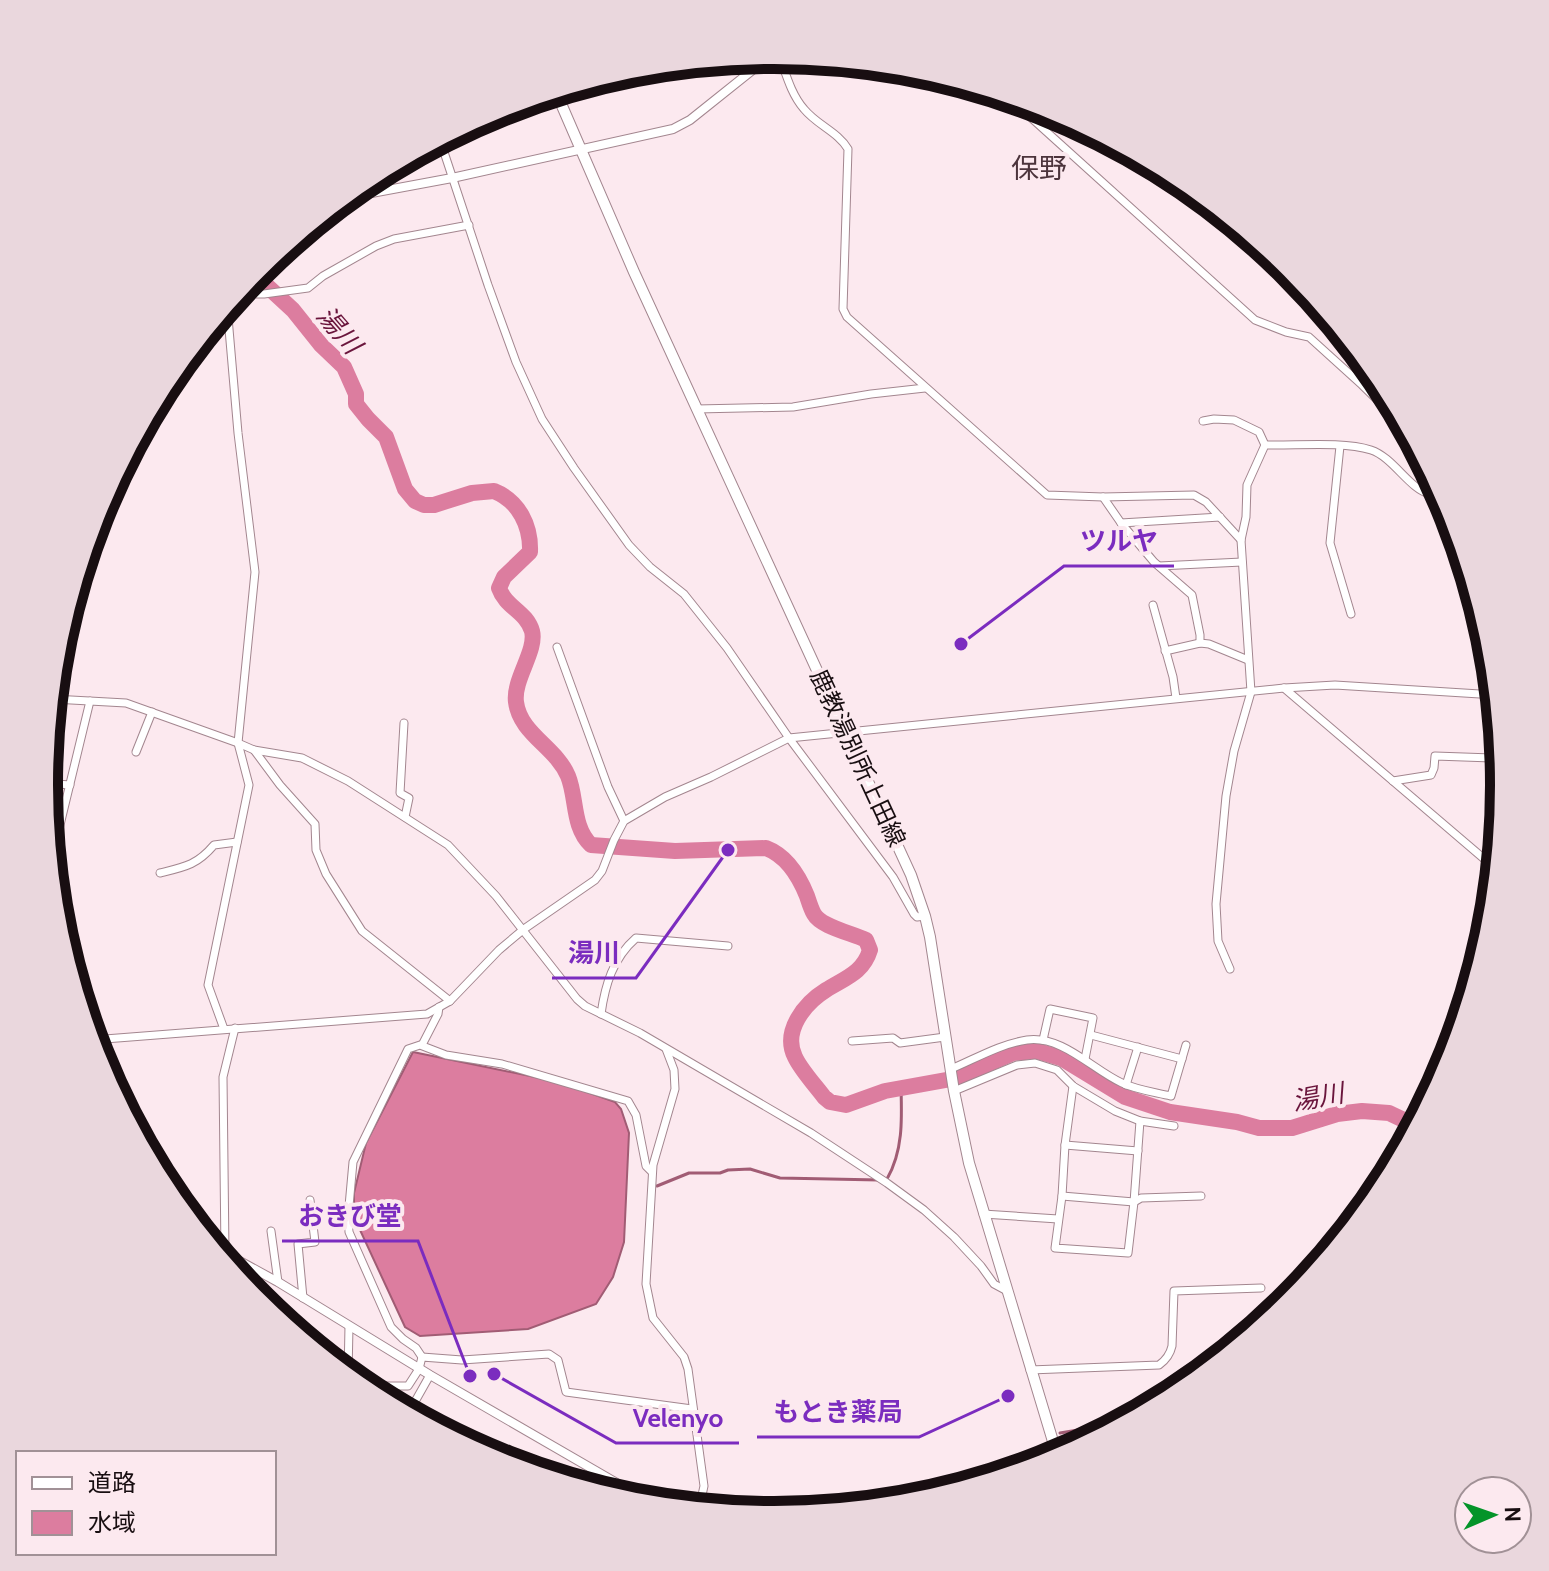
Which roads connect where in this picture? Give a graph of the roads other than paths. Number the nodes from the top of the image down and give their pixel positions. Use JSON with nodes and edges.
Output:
{"nodes":[{"id":1,"x":784,"y":69,"type":"edge"},
{"id":2,"x":752,"y":70,"type":"edge"},
{"id":3,"x":560,"y":102,"type":"edge"},
{"id":4,"x":1030,"y":117,"type":"edge"},
{"id":5,"x":581,"y":150,"type":"junction"},
{"id":6,"x":443,"y":151,"type":"edge"},
{"id":7,"x":452,"y":178,"type":"junction"},
{"id":8,"x":372,"y":193,"type":"edge"},
{"id":9,"x":469,"y":225,"type":"junction"},
{"id":10,"x":254,"y":294,"type":"edge"},
{"id":11,"x":228,"y":322,"type":"edge"},
{"id":12,"x":925,"y":388,"type":"junction"},
{"id":13,"x":1379,"y":402,"type":"edge"},
{"id":14,"x":697,"y":409,"type":"junction"},
{"id":15,"x":1203,"y":421,"type":"dead end"},
{"id":16,"x":1265,"y":445,"type":"junction"},
{"id":17,"x":1340,"y":446,"type":"junction"},
{"id":18,"x":1428,"y":493,"type":"edge"},
{"id":19,"x":1103,"y":497,"type":"junction"},
{"id":20,"x":1220,"y":517,"type":"junction"},
{"id":21,"x":1121,"y":523,"type":"junction"},
{"id":22,"x":1241,"y":540,"type":"junction"},
{"id":23,"x":1242,"y":562,"type":"junction"},
{"id":24,"x":1159,"y":566,"type":"junction"},
{"id":25,"x":1153,"y":605,"type":"dead end"},
{"id":26,"x":1351,"y":614,"type":"dead end"},
{"id":27,"x":1200,"y":643,"type":"junction"},
{"id":28,"x":557,"y":647,"type":"dead end"},
{"id":29,"x":1165,"y":651,"type":"junction"},
{"id":30,"x":1248,"y":660,"type":"junction"},
{"id":31,"x":1284,"y":688,"type":"junction"},
{"id":32,"x":1251,"y":692,"type":"junction"},
{"id":33,"x":1485,"y":694,"type":"edge"},
{"id":34,"x":1176,"y":698,"type":"junction"},
{"id":35,"x":63,"y":700,"type":"edge"},
{"id":36,"x":90,"y":701,"type":"junction"},
{"id":37,"x":152,"y":712,"type":"junction"},
{"id":38,"x":404,"y":723,"type":"dead end"},
{"id":39,"x":846,"y":732,"type":"junction"},
{"id":40,"x":789,"y":738,"type":"junction"},
{"id":41,"x":238,"y":743,"type":"junction"},
{"id":42,"x":254,"y":750,"type":"junction"},
{"id":43,"x":136,"y":752,"type":"dead end"},
{"id":44,"x":1490,"y":758,"type":"edge"},
{"id":45,"x":1393,"y":781,"type":"junction"},
{"id":46,"x":58,"y":784,"type":"edge"},
{"id":47,"x":70,"y":785,"type":"junction"},
{"id":48,"x":405,"y":817,"type":"junction"},
{"id":49,"x":624,"y":821,"type":"junction"},
{"id":50,"x":60,"y":827,"type":"edge"},
{"id":51,"x":237,"y":842,"type":"junction"},
{"id":52,"x":1487,"y":861,"type":"edge"},
{"id":53,"x":160,"y":873,"type":"dead end"},
{"id":54,"x":925,"y":916,"type":"junction"},
{"id":55,"x":524,"y":929,"type":"junction"},
{"id":56,"x":728,"y":946,"type":"dead end"},
{"id":57,"x":1230,"y":969,"type":"dead end"},
{"id":58,"x":450,"y":1001,"type":"junction"},
{"id":59,"x":439,"y":1007,"type":"junction"},
{"id":60,"x":601,"y":1014,"type":"junction"},
{"id":61,"x":235,"y":1028,"type":"junction"},
{"id":62,"x":224,"y":1029,"type":"junction"},
{"id":63,"x":1091,"y":1035,"type":"junction"},
{"id":64,"x":945,"y":1037,"type":"junction"},
{"id":65,"x":105,"y":1039,"type":"edge"},
{"id":66,"x":1043,"y":1040,"type":"junction"},
{"id":67,"x":852,"y":1041,"type":"dead end"},
{"id":68,"x":422,"y":1045,"type":"junction"},
{"id":69,"x":1186,"y":1045,"type":"dead end"},
{"id":70,"x":1138,"y":1047,"type":"junction"},
{"id":71,"x":666,"y":1049,"type":"junction"},
{"id":72,"x":1085,"y":1059,"type":"junction"},
{"id":73,"x":1182,"y":1059,"type":"junction"},
{"id":74,"x":951,"y":1071,"type":"junction"},
{"id":75,"x":1126,"y":1085,"type":"junction"},
{"id":76,"x":1073,"y":1086,"type":"junction"},
{"id":77,"x":953,"y":1088,"type":"junction"},
{"id":78,"x":1140,"y":1121,"type":"junction"},
{"id":79,"x":1174,"y":1126,"type":"dead end"},
{"id":80,"x":1065,"y":1145,"type":"junction"},
{"id":81,"x":1138,"y":1151,"type":"junction"},
{"id":82,"x":652,"y":1172,"type":"junction"},
{"id":83,"x":1062,"y":1196,"type":"junction"},
{"id":84,"x":1201,"y":1196,"type":"dead end"},
{"id":85,"x":310,"y":1200,"type":"dead end"},
{"id":86,"x":1134,"y":1202,"type":"junction"},
{"id":87,"x":983,"y":1214,"type":"junction"},
{"id":88,"x":1058,"y":1219,"type":"junction"},
{"id":89,"x":271,"y":1231,"type":"dead end"},
{"id":90,"x":225,"y":1245,"type":"edge"},
{"id":91,"x":239,"y":1262,"type":"edge"},
{"id":92,"x":278,"y":1282,"type":"junction"},
{"id":93,"x":1261,"y":1288,"type":"dead end"},
{"id":94,"x":1008,"y":1291,"type":"junction"},
{"id":95,"x":303,"y":1298,"type":"junction"},
{"id":96,"x":349,"y":1326,"type":"junction"},
{"id":97,"x":422,"y":1357,"type":"junction"},
{"id":98,"x":348,"y":1361,"type":"edge"},
{"id":99,"x":419,"y":1369,"type":"junction"},
{"id":100,"x":1030,"y":1370,"type":"junction"},
{"id":101,"x":430,"y":1375,"type":"junction"},
{"id":102,"x":384,"y":1386,"type":"edge"},
{"id":103,"x":413,"y":1404,"type":"edge"},
{"id":104,"x":692,"y":1409,"type":"junction"},
{"id":105,"x":1054,"y":1445,"type":"edge"},
{"id":106,"x":620,"y":1485,"type":"edge"},
{"id":107,"x":701,"y":1498,"type":"edge"}],
"edges":[{"from":1,"to":12,"type":"street"},
{"from":2,"to":5,"type":"street"},
{"from":3,"to":5,"type":"main road","name":"鹿教湯別所上田線"},
{"from":4,"to":13,"type":"street"},
{"from":5,"to":7,"type":"street"},
{"from":5,"to":14,"type":"main road","name":"鹿教湯別所上田線"},
{"from":6,"to":7,"type":"street"},
{"from":7,"to":8,"type":"street"},
{"from":7,"to":9,"type":"street"},
{"from":9,"to":10,"type":"street"},
{"from":9,"to":40,"type":"street"},
{"from":11,"to":41,"type":"street"},
{"from":12,"to":14,"type":"street"},
{"from":12,"to":19,"type":"street"},
{"from":14,"to":39,"type":"main road","name":"鹿教湯別所上田線"},
{"from":15,"to":16,"type":"street"},
{"from":16,"to":17,"type":"street"},
{"from":16,"to":22,"type":"street"},
{"from":17,"to":18,"type":"street"},
{"from":17,"to":26,"type":"street"},
{"from":19,"to":20,"type":"street"},
{"from":19,"to":21,"type":"street"},
{"from":20,"to":21,"type":"street"},
{"from":20,"to":22,"type":"street"},
{"from":21,"to":24,"type":"street"},
{"from":22,"to":23,"type":"street"},
{"from":23,"to":24,"type":"street"},
{"from":23,"to":30,"type":"street"},
{"from":24,"to":27,"type":"street"},
{"from":25,"to":29,"type":"street"},
{"from":27,"to":29,"type":"street"},
{"from":27,"to":30,"type":"street"},
{"from":28,"to":49,"type":"street"},
{"from":29,"to":34,"type":"street"},
{"from":30,"to":32,"type":"street"},
{"from":31,"to":32,"type":"street"},
{"from":31,"to":33,"type":"street"},
{"from":31,"to":45,"type":"street"},
{"from":32,"to":34,"type":"street"},
{"from":32,"to":57,"type":"street"},
{"from":34,"to":39,"type":"street"},
{"from":35,"to":36,"type":"street"},
{"from":36,"to":37,"type":"street"},
{"from":36,"to":47,"type":"street"},
{"from":37,"to":41,"type":"street"},
{"from":37,"to":43,"type":"street"},
{"from":38,"to":48,"type":"street"},
{"from":39,"to":40,"type":"street"},
{"from":39,"to":54,"type":"main road","name":"鹿教湯別所上田線"},
{"from":40,"to":49,"type":"street"},
{"from":40,"to":54,"type":"street"},
{"from":41,"to":42,"type":"street"},
{"from":41,"to":51,"type":"street"},
{"from":42,"to":48,"type":"street"},
{"from":42,"to":58,"type":"street"},
{"from":44,"to":45,"type":"street"},
{"from":45,"to":52,"type":"street"},
{"from":46,"to":47,"type":"street"},
{"from":47,"to":50,"type":"street"},
{"from":48,"to":55,"type":"street"},
{"from":49,"to":55,"type":"street"},
{"from":51,"to":53,"type":"street"},
{"from":51,"to":62,"type":"street"},
{"from":54,"to":64,"type":"main road","name":"鹿教湯別所上田線"},
{"from":55,"to":58,"type":"street"},
{"from":55,"to":60,"type":"street"},
{"from":56,"to":60,"type":"street"},
{"from":58,"to":59,"type":"street"},
{"from":59,"to":61,"type":"street"},
{"from":59,"to":68,"type":"street"},
{"from":60,"to":71,"type":"street"},
{"from":61,"to":62,"type":"street"},
{"from":61,"to":90,"type":"street"},
{"from":62,"to":65,"type":"street"},
{"from":63,"to":66,"type":"street"},
{"from":63,"to":70,"type":"street"},
{"from":63,"to":72,"type":"street"},
{"from":64,"to":67,"type":"street"},
{"from":64,"to":74,"type":"main road","name":"鹿教湯別所上田線"},
{"from":66,"to":72,"type":"street"},
{"from":66,"to":74,"type":"street"},
{"from":68,"to":82,"type":"street"},
{"from":68,"to":97,"type":"street"},
{"from":69,"to":73,"type":"street"},
{"from":70,"to":73,"type":"street"},
{"from":70,"to":75,"type":"street"},
{"from":71,"to":82,"type":"street"},
{"from":71,"to":94,"type":"street"},
{"from":72,"to":75,"type":"street"},
{"from":73,"to":75,"type":"street"},
{"from":74,"to":77,"type":"main road","name":"鹿教湯別所上田線"},
{"from":76,"to":77,"type":"street"},
{"from":76,"to":78,"type":"street"},
{"from":76,"to":80,"type":"street"},
{"from":77,"to":87,"type":"main road","name":"鹿教湯別所上田線"},
{"from":78,"to":79,"type":"street"},
{"from":78,"to":81,"type":"street"},
{"from":80,"to":81,"type":"street"},
{"from":80,"to":83,"type":"street"},
{"from":81,"to":86,"type":"street"},
{"from":82,"to":104,"type":"street"},
{"from":83,"to":86,"type":"street"},
{"from":83,"to":88,"type":"street"},
{"from":84,"to":86,"type":"street"},
{"from":85,"to":95,"type":"street"},
{"from":86,"to":88,"type":"street"},
{"from":87,"to":88,"type":"street"},
{"from":87,"to":94,"type":"main road","name":"鹿教湯別所上田線"},
{"from":89,"to":92,"type":"street"},
{"from":91,"to":92,"type":"street"},
{"from":92,"to":95,"type":"street"},
{"from":93,"to":100,"type":"street"},
{"from":94,"to":100,"type":"main road","name":"鹿教湯別所上田線"},
{"from":95,"to":96,"type":"street"},
{"from":96,"to":98,"type":"street"},
{"from":96,"to":99,"type":"street"},
{"from":97,"to":99,"type":"street"},
{"from":97,"to":104,"type":"street"},
{"from":99,"to":101,"type":"street"},
{"from":99,"to":102,"type":"street"},
{"from":100,"to":105,"type":"main road","name":"鹿教湯別所上田線"},
{"from":101,"to":103,"type":"street"},
{"from":101,"to":106,"type":"street"},
{"from":104,"to":107,"type":"street"}]}
